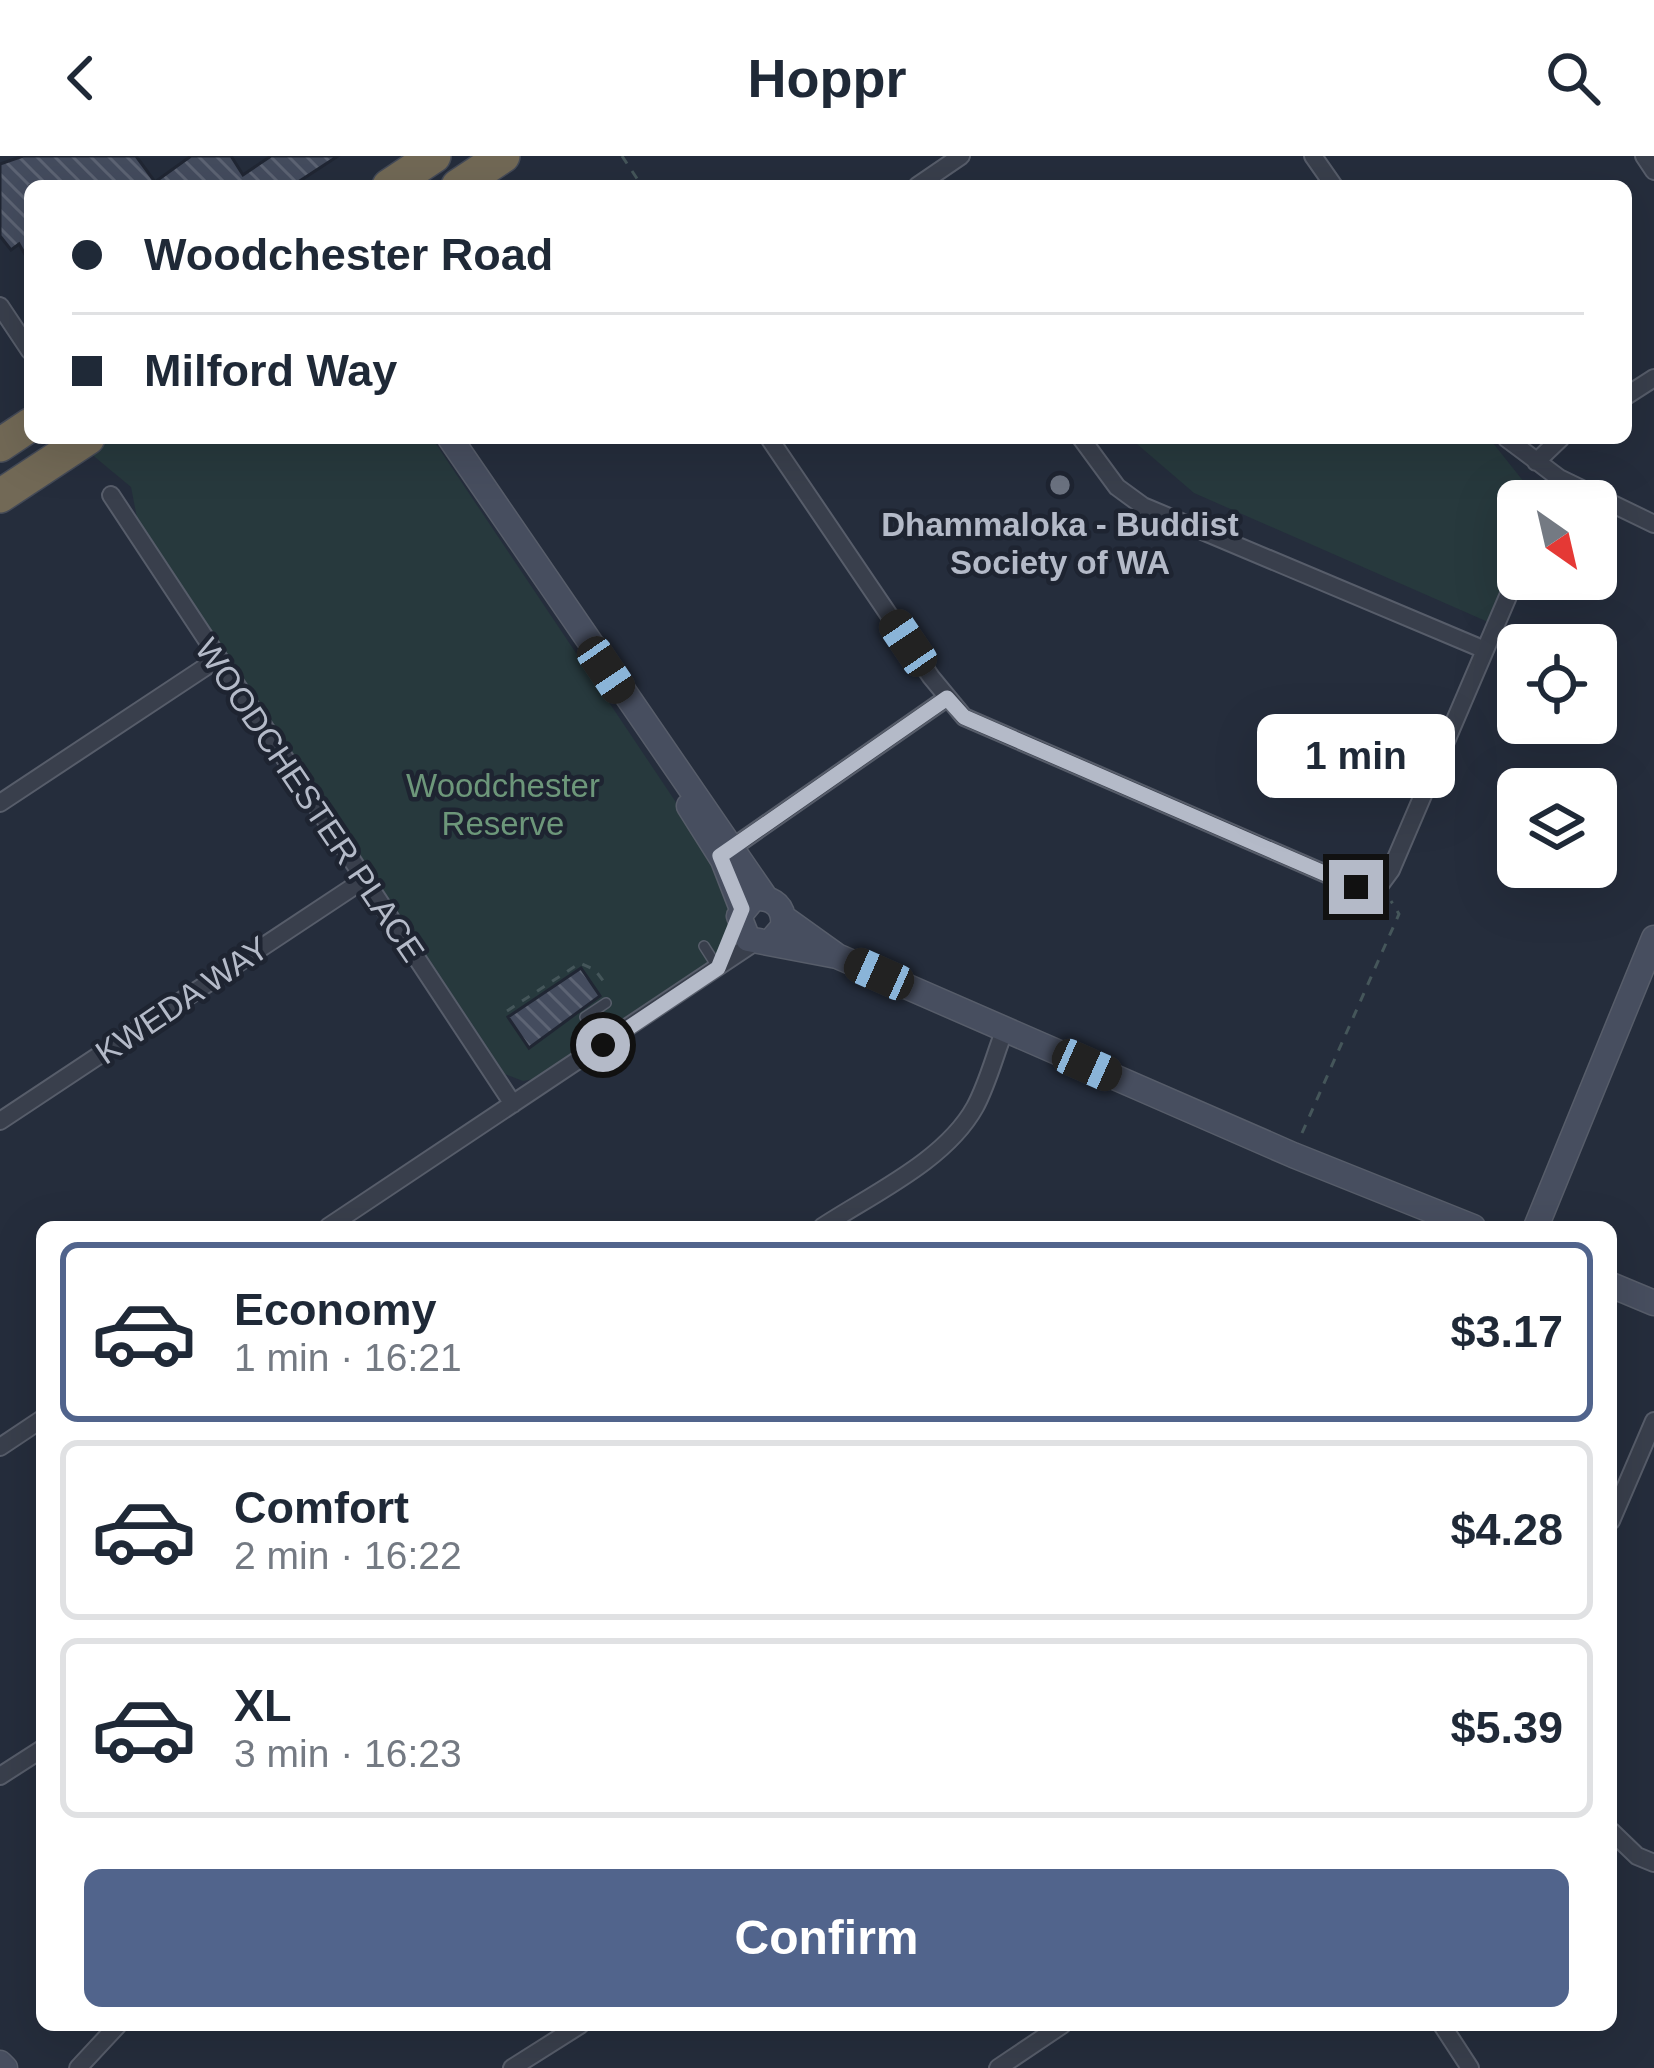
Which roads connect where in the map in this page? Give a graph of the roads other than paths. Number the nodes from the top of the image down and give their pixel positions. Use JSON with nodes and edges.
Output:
{"nodes":[{"id":1,"x":434,"y":156,"type":"edge"},
{"id":2,"x":502,"y":156,"type":"edge"},
{"id":3,"x":962,"y":156,"type":"edge"},
{"id":4,"x":1644,"y":156,"type":"edge"},
{"id":5,"x":1654,"y":171,"type":"edge"},
{"id":6,"x":398,"y":180,"type":"edge"},
{"id":7,"x":467,"y":180,"type":"edge"},
{"id":8,"x":926,"y":180,"type":"edge"},
{"id":9,"x":0,"y":306,"type":"edge"},
{"id":10,"x":24,"y":342,"type":"edge"},
{"id":11,"x":79,"y":444,"type":"edge"},
{"id":12,"x":454,"y":444,"type":"edge"},
{"id":13,"x":773,"y":444,"type":"edge"},
{"id":14,"x":1085,"y":444,"type":"edge"},
{"id":15,"x":1514,"y":444,"type":"edge"},
{"id":16,"x":1555,"y":444,"type":"edge"},
{"id":17,"x":1536,"y":462,"type":"junction"},
{"id":18,"x":1558,"y":478,"type":"joint"},
{"id":19,"x":111,"y":495,"type":"dead end"},
{"id":20,"x":0,"y":496,"type":"edge"},
{"id":21,"x":1654,"y":524,"type":"edge"},
{"id":22,"x":1506,"y":600,"type":"edge"},
{"id":23,"x":1485,"y":650,"type":"junction"},
{"id":24,"x":216,"y":660,"type":"junction"},
{"id":25,"x":947,"y":698,"type":"junction"},
{"id":26,"x":0,"y":802,"type":"edge"},
{"id":27,"x":727,"y":851,"type":"junction"},
{"id":28,"x":364,"y":879,"type":"junction"},
{"id":29,"x":766,"y":897,"type":"junction"},
{"id":30,"x":740,"y":913,"type":"junction"},
{"id":31,"x":770,"y":934,"type":"junction"},
{"id":32,"x":704,"y":946,"type":"dead end"},
{"id":33,"x":1651,"y":953,"type":"edge"},
{"id":34,"x":718,"y":968,"type":"junction"},
{"id":35,"x":606,"y":1003,"type":"dead end"},
{"id":36,"x":1005,"y":1029,"type":"junction"},
{"id":37,"x":603,"y":1045,"type":"junction"},
{"id":38,"x":512,"y":1104,"type":"junction"},
{"id":39,"x":0,"y":1121,"type":"edge"},
{"id":40,"x":339,"y":1221,"type":"edge"},
{"id":41,"x":831,"y":1221,"type":"edge"},
{"id":42,"x":1444,"y":1221,"type":"edge"},
{"id":43,"x":1539,"y":1221,"type":"edge"},
{"id":44,"x":1617,"y":1288,"type":"edge"},
{"id":45,"x":1654,"y":1303,"type":"edge"},
{"id":46,"x":1654,"y":1421,"type":"edge"},
{"id":47,"x":36,"y":1423,"type":"edge"},
{"id":48,"x":0,"y":1447,"type":"edge"},
{"id":49,"x":1617,"y":1508,"type":"edge"},
{"id":50,"x":36,"y":1753,"type":"edge"},
{"id":51,"x":0,"y":1777,"type":"edge"},
{"id":52,"x":1617,"y":1837,"type":"edge"},
{"id":53,"x":1654,"y":1863,"type":"edge"},
{"id":54,"x":112,"y":2031,"type":"edge"},
{"id":55,"x":571,"y":2031,"type":"edge"},
{"id":56,"x":1053,"y":2031,"type":"edge"},
{"id":57,"x":1446,"y":2031,"type":"edge"},
{"id":58,"x":78,"y":2068,"type":"edge"},
{"id":59,"x":512,"y":2068,"type":"edge"},
{"id":60,"x":998,"y":2068,"type":"edge"},
{"id":61,"x":1470,"y":2068,"type":"edge"}],
"edges":[{"from":1,"to":6,"type":"highway"},
{"from":2,"to":7,"type":"highway"},
{"from":3,"to":8,"type":"street"},
{"from":4,"to":5,"type":"street"},
{"from":9,"to":10,"type":"street"},
{"from":11,"to":20,"type":"highway"},
{"from":12,"to":27,"type":"street"},
{"from":13,"to":25,"type":"street"},
{"from":14,"to":23,"type":"street"},
{"from":15,"to":17,"type":"street"},
{"from":16,"to":17,"type":"street"},
{"from":17,"to":18,"type":"street"},
{"from":18,"to":21,"type":"street"},
{"from":19,"to":24,"type":"street","name":"WOODCHESTER PLACE"},
{"from":22,"to":23,"type":"street"},
{"from":23,"to":25,"type":"street"},
{"from":24,"to":26,"type":"street"},
{"from":24,"to":28,"type":"street","name":"WOODCHESTER PLACE"},
{"from":25,"to":27,"type":"street"},
{"from":27,"to":29,"type":"street"},
{"from":27,"to":30,"type":"street"},
{"from":28,"to":38,"type":"street","name":"WOODCHESTER PLACE"},
{"from":28,"to":39,"type":"street","name":"KWEDA WAY"},
{"from":29,"to":30,"type":"street"},
{"from":29,"to":31,"type":"street"},
{"from":30,"to":31,"type":"street"},
{"from":30,"to":34,"type":"street"},
{"from":31,"to":34,"type":"street"},
{"from":31,"to":36,"type":"street"},
{"from":32,"to":34,"type":"lane"},
{"from":33,"to":43,"type":"street"},
{"from":34,"to":37,"type":"street"},
{"from":35,"to":37,"type":"lane"},
{"from":36,"to":41,"type":"street"},
{"from":36,"to":42,"type":"street"},
{"from":37,"to":38,"type":"street"},
{"from":38,"to":40,"type":"street"},
{"from":44,"to":45,"type":"street"},
{"from":46,"to":49,"type":"street"},
{"from":47,"to":48,"type":"street"},
{"from":50,"to":51,"type":"street"},
{"from":52,"to":53,"type":"street"},
{"from":54,"to":58,"type":"street"},
{"from":55,"to":59,"type":"street"},
{"from":56,"to":60,"type":"street"},
{"from":57,"to":61,"type":"street"}]}
